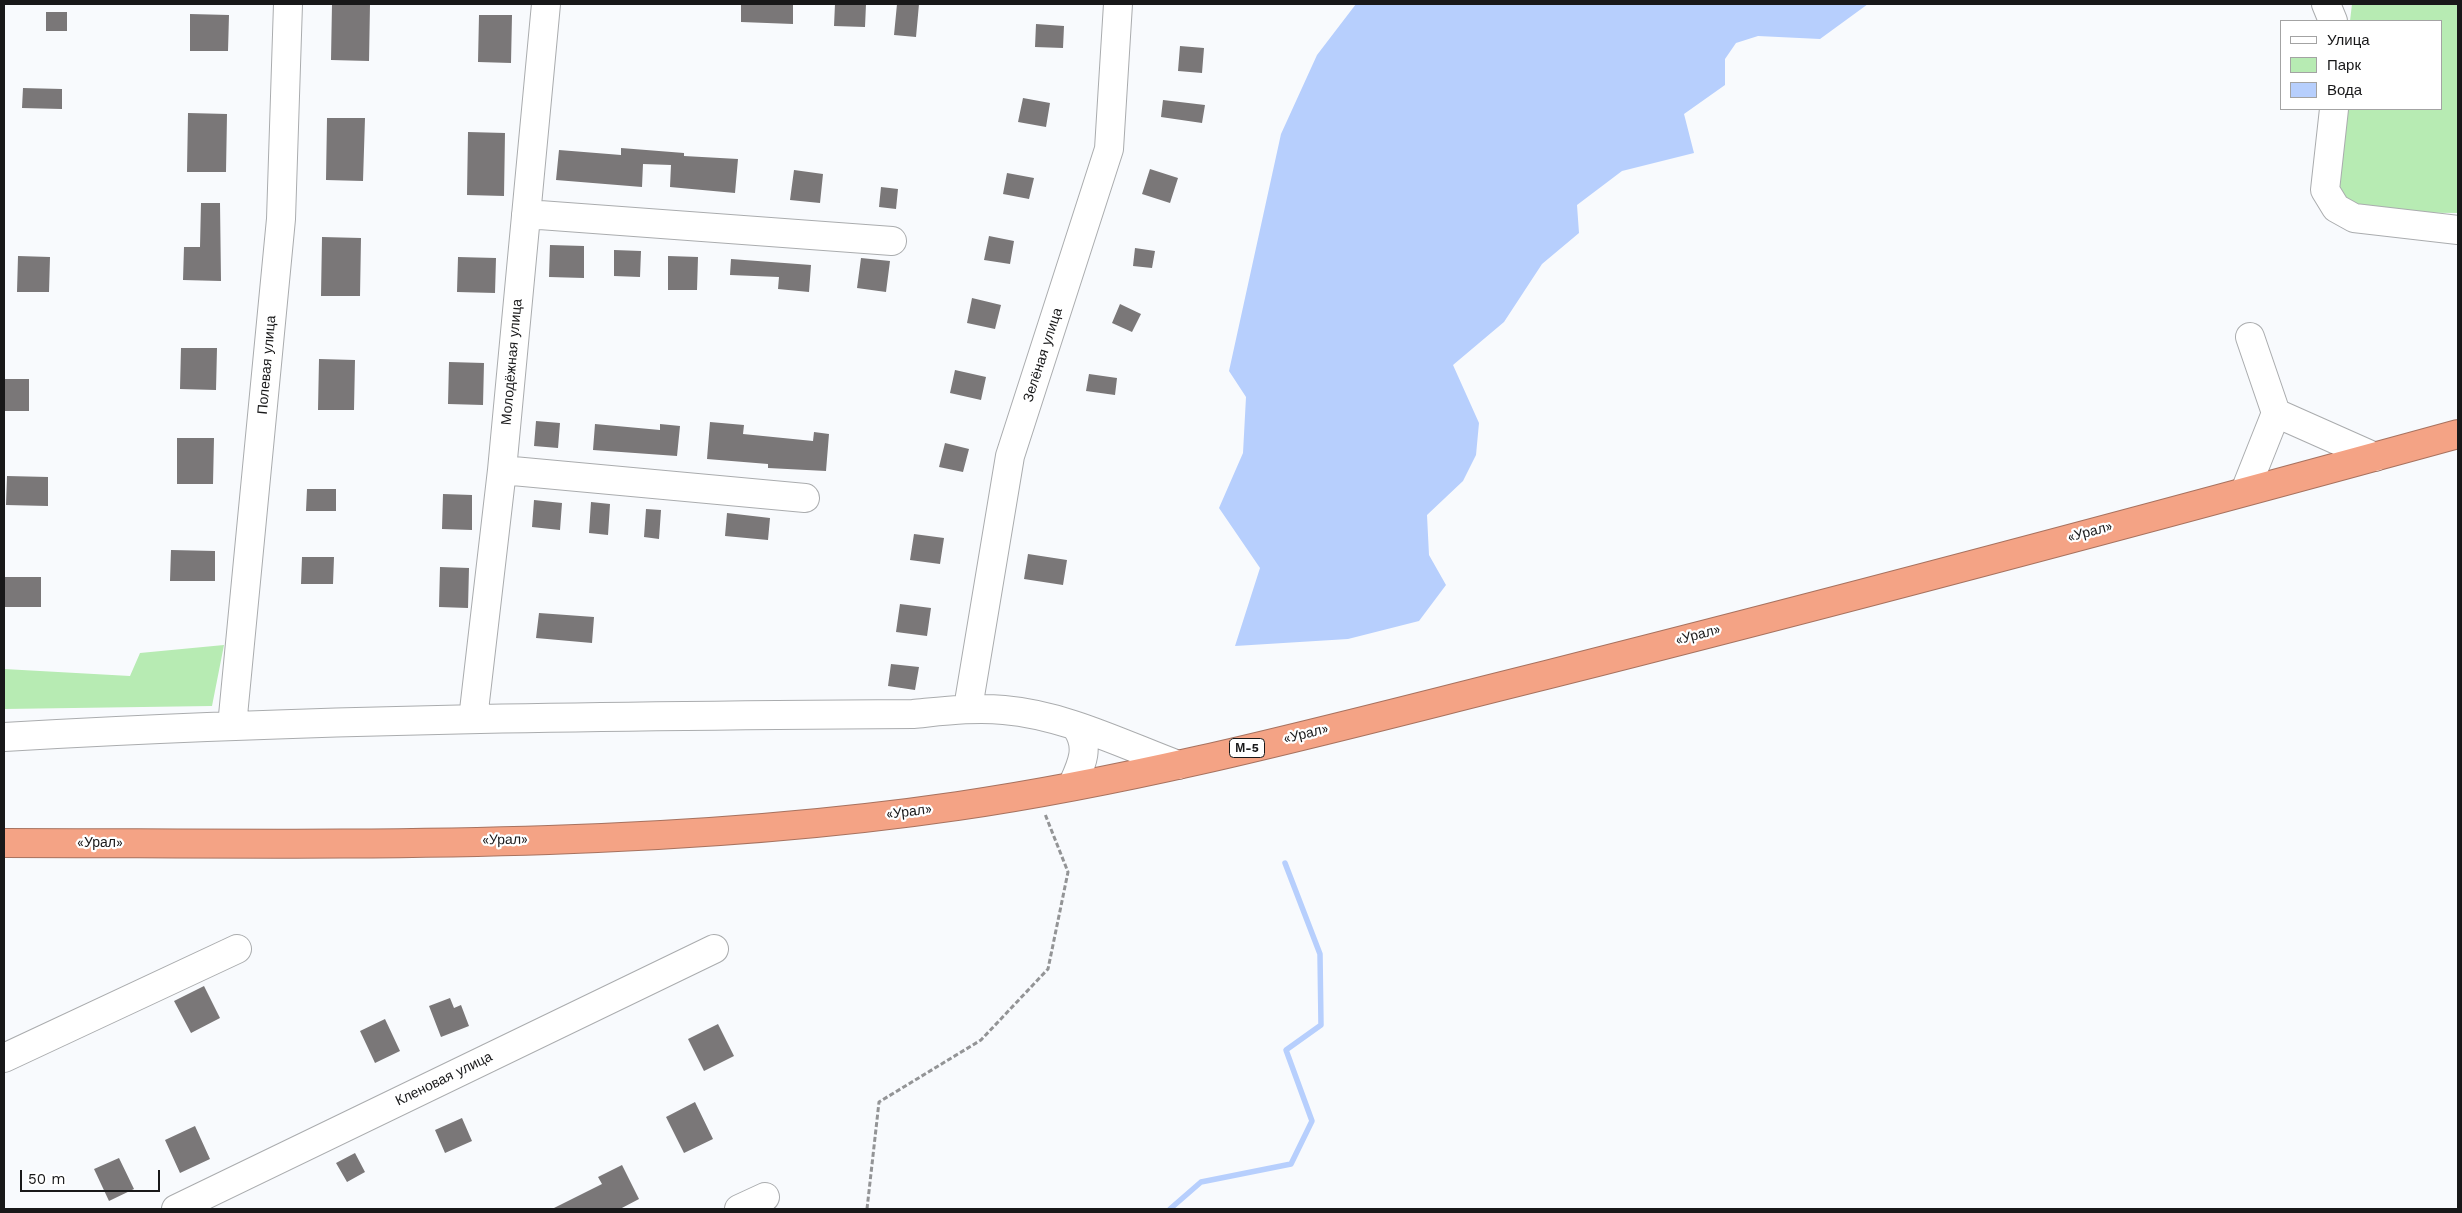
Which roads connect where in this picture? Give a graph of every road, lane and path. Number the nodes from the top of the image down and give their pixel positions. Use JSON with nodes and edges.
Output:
{"nodes":[{"id":1,"x":288,"y":4,"type":"edge"},
{"id":2,"x":546,"y":4,"type":"edge"},
{"id":3,"x":1118,"y":4,"type":"edge"},
{"id":4,"x":2326,"y":4,"type":"edge"},
{"id":5,"x":2333,"y":20,"type":"edge"},
{"id":6,"x":2334,"y":110,"type":"edge"},
{"id":7,"x":526,"y":214,"type":"junction"},
{"id":8,"x":2458,"y":230,"type":"edge"},
{"id":9,"x":892,"y":241,"type":"dead end"},
{"id":10,"x":2250,"y":337,"type":"dead end"},
{"id":11,"x":2276,"y":413,"type":"junction"},
{"id":12,"x":2458,"y":434,"type":"edge"},
{"id":13,"x":2374,"y":457,"type":"junction"},
{"id":14,"x":502,"y":470,"type":"junction"},
{"id":15,"x":2245,"y":492,"type":"junction"},
{"id":16,"x":805,"y":498,"type":"dead end"},
{"id":17,"x":968,"y":708,"type":"junction"},
{"id":18,"x":473,"y":719,"type":"junction"},
{"id":19,"x":232,"y":726,"type":"junction"},
{"id":20,"x":1076,"y":727,"type":"junction"},
{"id":21,"x":4,"y":738,"type":"edge"},
{"id":22,"x":1178,"y":765,"type":"junction"},
{"id":23,"x":1072,"y":786,"type":"junction"},
{"id":24,"x":1036,"y":793,"type":"junction"},
{"id":25,"x":4,"y":843,"type":"edge"},
{"id":26,"x":237,"y":949,"type":"dead end"},
{"id":27,"x":714,"y":949,"type":"dead end"},
{"id":28,"x":4,"y":1058,"type":"edge"},
{"id":29,"x":765,"y":1197,"type":"dead end"},
{"id":30,"x":176,"y":1209,"type":"edge"},
{"id":31,"x":739,"y":1209,"type":"edge"},
{"id":32,"x":867,"y":1209,"type":"edge"}],
"edges":[{"from":1,"to":19,"type":"street","name":"Полевая улица"},
{"from":2,"to":7,"type":"street","name":"Молодёжная улица"},
{"from":3,"to":17,"type":"street","name":"Зелёная улица"},
{"from":4,"to":5,"type":"street"},
{"from":6,"to":8,"type":"street"},
{"from":7,"to":9,"type":"street"},
{"from":7,"to":14,"type":"street","name":"Молодёжная улица"},
{"from":10,"to":11,"type":"street"},
{"from":11,"to":13,"type":"street"},
{"from":11,"to":15,"type":"street"},
{"from":12,"to":13,"type":"highway","name":"«Урал»","number":"М-5"},
{"from":13,"to":15,"type":"highway","name":"«Урал»","number":"М-5"},
{"from":14,"to":16,"type":"street"},
{"from":14,"to":18,"type":"street","name":"Молодёжная улица"},
{"from":15,"to":22,"type":"highway","name":"«Урал»","number":"М-5"},
{"from":17,"to":18,"type":"street"},
{"from":17,"to":20,"type":"street"},
{"from":18,"to":19,"type":"street"},
{"from":19,"to":21,"type":"street"},
{"from":20,"to":22,"type":"street"},
{"from":20,"to":23,"type":"street"},
{"from":22,"to":23,"type":"highway","name":"«Урал»","number":"М-5"},
{"from":23,"to":24,"type":"highway","name":"«Урал»","number":"М-5"},
{"from":24,"to":25,"type":"highway","name":"«Урал»","number":"М-5"},
{"from":24,"to":32,"type":"path"},
{"from":26,"to":28,"type":"street"},
{"from":27,"to":30,"type":"street","name":"Кленовая улица"},
{"from":29,"to":31,"type":"street"}]}
